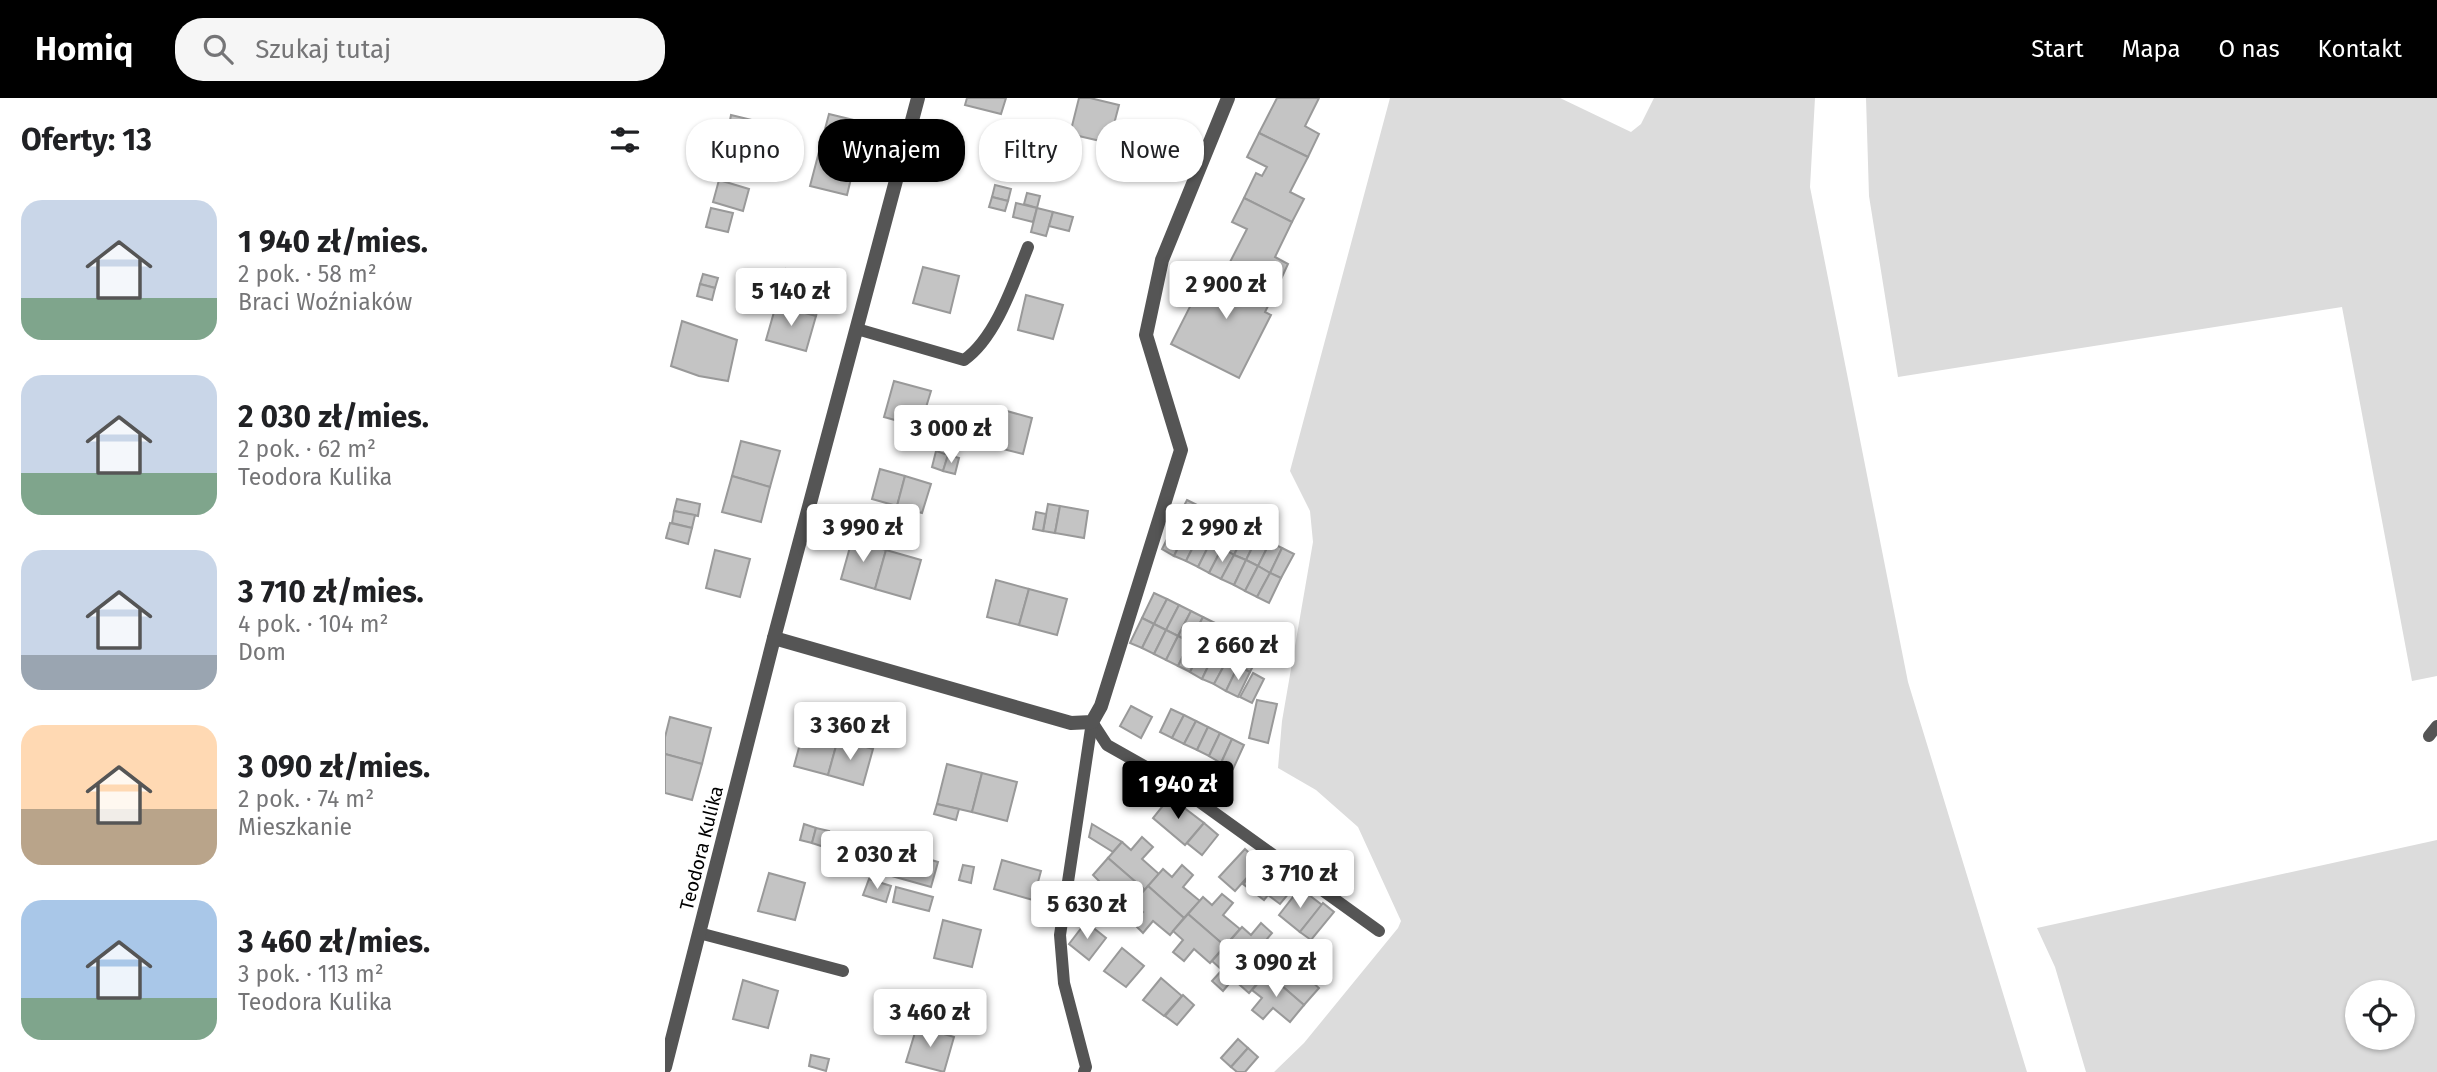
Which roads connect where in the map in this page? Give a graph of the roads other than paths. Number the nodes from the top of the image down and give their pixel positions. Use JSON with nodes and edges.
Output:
{"nodes":[{"id":1,"x":918,"y":98,"type":"edge"},
{"id":2,"x":1228,"y":98,"type":"edge"},
{"id":3,"x":1028,"y":247,"type":"dead end"},
{"id":4,"x":857,"y":329,"type":"junction"},
{"id":5,"x":774,"y":638,"type":"junction"},
{"id":6,"x":1092,"y":722,"type":"junction"},
{"id":7,"x":1379,"y":931,"type":"dead end"},
{"id":8,"x":699,"y":933,"type":"junction"},
{"id":9,"x":843,"y":971,"type":"dead end"},
{"id":10,"x":665,"y":1068,"type":"edge"},
{"id":11,"x":1084,"y":1072,"type":"edge"}],
"edges":[{"from":1,"to":4,"type":"street","name":"Teodora Kulika"},
{"from":2,"to":6,"type":"street"},
{"from":3,"to":4,"type":"lane"},
{"from":4,"to":5,"type":"street","name":"Teodora Kulika"},
{"from":5,"to":6,"type":"street"},
{"from":5,"to":8,"type":"street","name":"Teodora Kulika"},
{"from":6,"to":7,"type":"lane"},
{"from":6,"to":11,"type":"lane"},
{"from":8,"to":9,"type":"lane"},
{"from":8,"to":10,"type":"street","name":"Teodora Kulika"}]}
